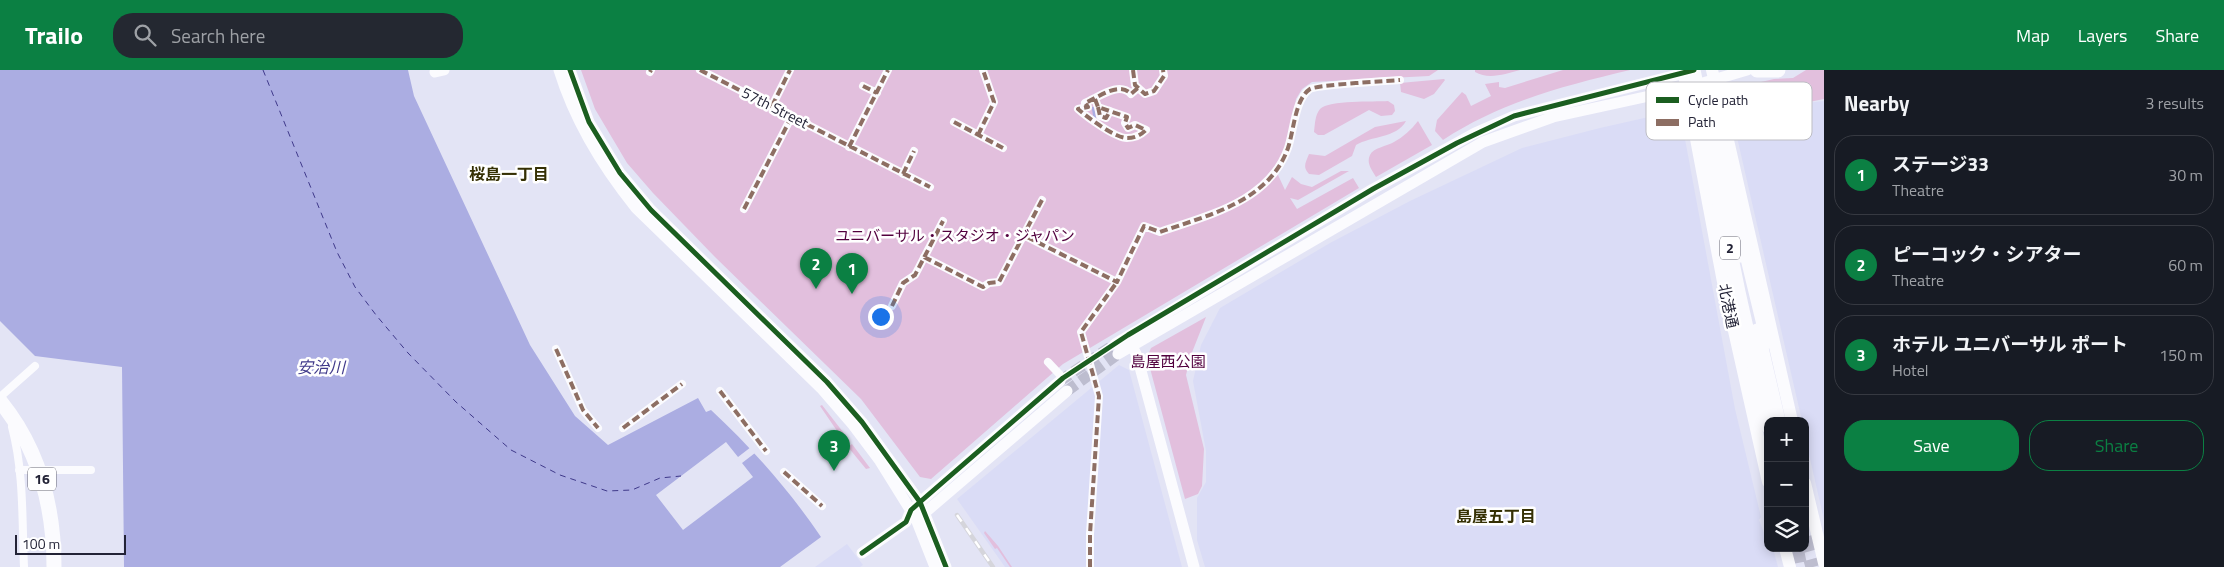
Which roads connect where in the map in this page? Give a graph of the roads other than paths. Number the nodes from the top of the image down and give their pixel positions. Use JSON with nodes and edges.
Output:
{"nodes":[{"id":1,"x":559,"y":70,"type":"edge"},
{"id":2,"x":570,"y":70,"type":"edge"},
{"id":3,"x":790,"y":70,"type":"edge"},
{"id":4,"x":888,"y":70,"type":"edge"},
{"id":5,"x":983,"y":70,"type":"edge"},
{"id":6,"x":1133,"y":70,"type":"edge"},
{"id":7,"x":1163,"y":70,"type":"edge"},
{"id":8,"x":1747,"y":70,"type":"edge"},
{"id":9,"x":1757,"y":70,"type":"edge"},
{"id":10,"x":1778,"y":70,"type":"edge"},
{"id":11,"x":706,"y":71,"type":"edge"},
{"id":12,"x":1689,"y":71,"type":"edge"},
{"id":13,"x":1710,"y":73,"type":"edge"},
{"id":14,"x":1400,"y":80,"type":"dead end"},
{"id":15,"x":1646,"y":82,"type":"edge"},
{"id":16,"x":1646,"y":82,"type":"edge"},
{"id":17,"x":1696,"y":82,"type":"edge"},
{"id":18,"x":863,"y":86,"type":"dead end"},
{"id":19,"x":1138,"y":88,"type":"junction"},
{"id":20,"x":877,"y":93,"type":"junction"},
{"id":21,"x":1646,"y":97,"type":"edge"},
{"id":22,"x":1095,"y":99,"type":"junction"},
{"id":23,"x":772,"y":106,"type":"junction"},
{"id":24,"x":792,"y":116,"type":"junction"},
{"id":25,"x":954,"y":122,"type":"dead end"},
{"id":26,"x":978,"y":135,"type":"junction"},
{"id":27,"x":1119,"y":135,"type":"junction"},
{"id":28,"x":1696,"y":140,"type":"edge"},
{"id":29,"x":1704,"y":140,"type":"edge"},
{"id":30,"x":1720,"y":140,"type":"edge"},
{"id":31,"x":1725,"y":140,"type":"edge"},
{"id":32,"x":1119,"y":144,"type":"dead end"},
{"id":33,"x":850,"y":146,"type":"junction"},
{"id":34,"x":1003,"y":148,"type":"dead end"},
{"id":35,"x":914,"y":151,"type":"dead end"},
{"id":36,"x":1723,"y":156,"type":"junction"},
{"id":37,"x":903,"y":174,"type":"junction"},
{"id":38,"x":930,"y":188,"type":"dead end"},
{"id":39,"x":1042,"y":200,"type":"dead end"},
{"id":40,"x":744,"y":209,"type":"dead end"},
{"id":41,"x":943,"y":221,"type":"dead end"},
{"id":42,"x":1027,"y":237,"type":"dead end"},
{"id":43,"x":924,"y":257,"type":"junction"},
{"id":44,"x":1117,"y":282,"type":"junction"},
{"id":45,"x":892,"y":306,"type":"dead end"},
{"id":46,"x":1130,"y":340,"type":"junction"},
{"id":47,"x":556,"y":349,"type":"dead end"},
{"id":48,"x":1116,"y":349,"type":"tunnel mouth"},
{"id":49,"x":1048,"y":362,"type":"dead end"},
{"id":50,"x":35,"y":366,"type":"dead end"},
{"id":51,"x":682,"y":384,"type":"dead end"},
{"id":52,"x":1063,"y":384,"type":"joint"},
{"id":53,"x":720,"y":391,"type":"dead end"},
{"id":54,"x":0,"y":397,"type":"edge"},
{"id":55,"x":0,"y":403,"type":"edge"},
{"id":56,"x":0,"y":408,"type":"edge"},
{"id":57,"x":1766,"y":417,"type":"edge"},
{"id":58,"x":1777,"y":417,"type":"edge"},
{"id":59,"x":1788,"y":417,"type":"edge"},
{"id":60,"x":1789,"y":417,"type":"edge"},
{"id":61,"x":598,"y":428,"type":"dead end"},
{"id":62,"x":623,"y":428,"type":"dead end"},
{"id":63,"x":766,"y":451,"type":"dead end"},
{"id":64,"x":1764,"y":464,"type":"edge"},
{"id":65,"x":19,"y":470,"type":"junction"},
{"id":66,"x":91,"y":470,"type":"dead end"},
{"id":67,"x":784,"y":472,"type":"dead end"},
{"id":68,"x":822,"y":506,"type":"dead end"},
{"id":69,"x":1808,"y":507,"type":"edge"},
{"id":70,"x":916,"y":513,"type":"junction"},
{"id":71,"x":1810,"y":523,"type":"edge"},
{"id":72,"x":1786,"y":552,"type":"edge"},
{"id":73,"x":862,"y":553,"type":"dead end"},
{"id":74,"x":1824,"y":563,"type":"edge"},
{"id":75,"x":24,"y":567,"type":"edge"},
{"id":76,"x":49,"y":567,"type":"edge"},
{"id":77,"x":54,"y":567,"type":"edge"},
{"id":78,"x":935,"y":567,"type":"edge"},
{"id":79,"x":946,"y":567,"type":"edge"},
{"id":80,"x":1090,"y":567,"type":"edge"},
{"id":81,"x":1194,"y":567,"type":"edge"},
{"id":82,"x":1790,"y":567,"type":"edge"}],
"edges":[{"from":1,"to":70,"type":"street"},
{"from":2,"to":70,"type":"street"},
{"from":3,"to":23,"type":"street"},
{"from":4,"to":20,"type":"street"},
{"from":5,"to":26,"type":"street"},
{"from":6,"to":19,"type":"street"},
{"from":7,"to":19,"type":"street"},
{"from":8,"to":13,"type":"street"},
{"from":9,"to":10,"type":"highway"},
{"from":11,"to":23,"type":"street","name":"57th Street"},
{"from":12,"to":16,"type":"street"},
{"from":13,"to":17,"type":"street"},
{"from":14,"to":44,"type":"street"},
{"from":15,"to":46,"type":"street"},
{"from":18,"to":20,"type":"street"},
{"from":19,"to":22,"type":"street"},
{"from":20,"to":33,"type":"street"},
{"from":21,"to":46,"type":"street"},
{"from":22,"to":27,"type":"street"},
{"from":22,"to":27,"type":"street"},
{"from":23,"to":24,"type":"street","name":"57th Street"},
{"from":24,"to":33,"type":"street","name":"57th Street"},
{"from":24,"to":40,"type":"street"},
{"from":25,"to":26,"type":"street"},
{"from":26,"to":34,"type":"street"},
{"from":27,"to":32,"type":"street"},
{"from":28,"to":64,"type":"main road","name":"北港通"},
{"from":29,"to":57,"type":"highway","number":"2"},
{"from":30,"to":36,"type":"highway","number":"2"},
{"from":31,"to":60,"type":"main road"},
{"from":33,"to":37,"type":"street","name":"57th Street"},
{"from":35,"to":37,"type":"street"},
{"from":36,"to":58,"type":"highway","number":"2"},
{"from":36,"to":59,"type":"highway"},
{"from":37,"to":38,"type":"street","name":"57th Street"},
{"from":39,"to":43,"type":"street"},
{"from":41,"to":43,"type":"street"},
{"from":42,"to":44,"type":"street"},
{"from":43,"to":45,"type":"street"},
{"from":44,"to":80,"type":"street"},
{"from":46,"to":48,"type":"street"},
{"from":46,"to":81,"type":"street"},
{"from":47,"to":61,"type":"street"},
{"from":49,"to":52,"type":"street"},
{"from":50,"to":54,"type":"street"},
{"from":51,"to":62,"type":"street"},
{"from":52,"to":70,"type":"street"},
{"from":53,"to":63,"type":"street"},
{"from":55,"to":65,"type":"street"},
{"from":55,"to":77,"type":"highway","number":"16"},
{"from":56,"to":76,"type":"highway","number":"16"},
{"from":65,"to":66,"type":"street"},
{"from":65,"to":75,"type":"street"},
{"from":67,"to":68,"type":"street"},
{"from":69,"to":71,"type":"main road"},
{"from":70,"to":73,"type":"street"},
{"from":70,"to":78,"type":"street"},
{"from":70,"to":79,"type":"street"},
{"from":71,"to":74,"type":"main road"},
{"from":72,"to":82,"type":"main road"}]}
